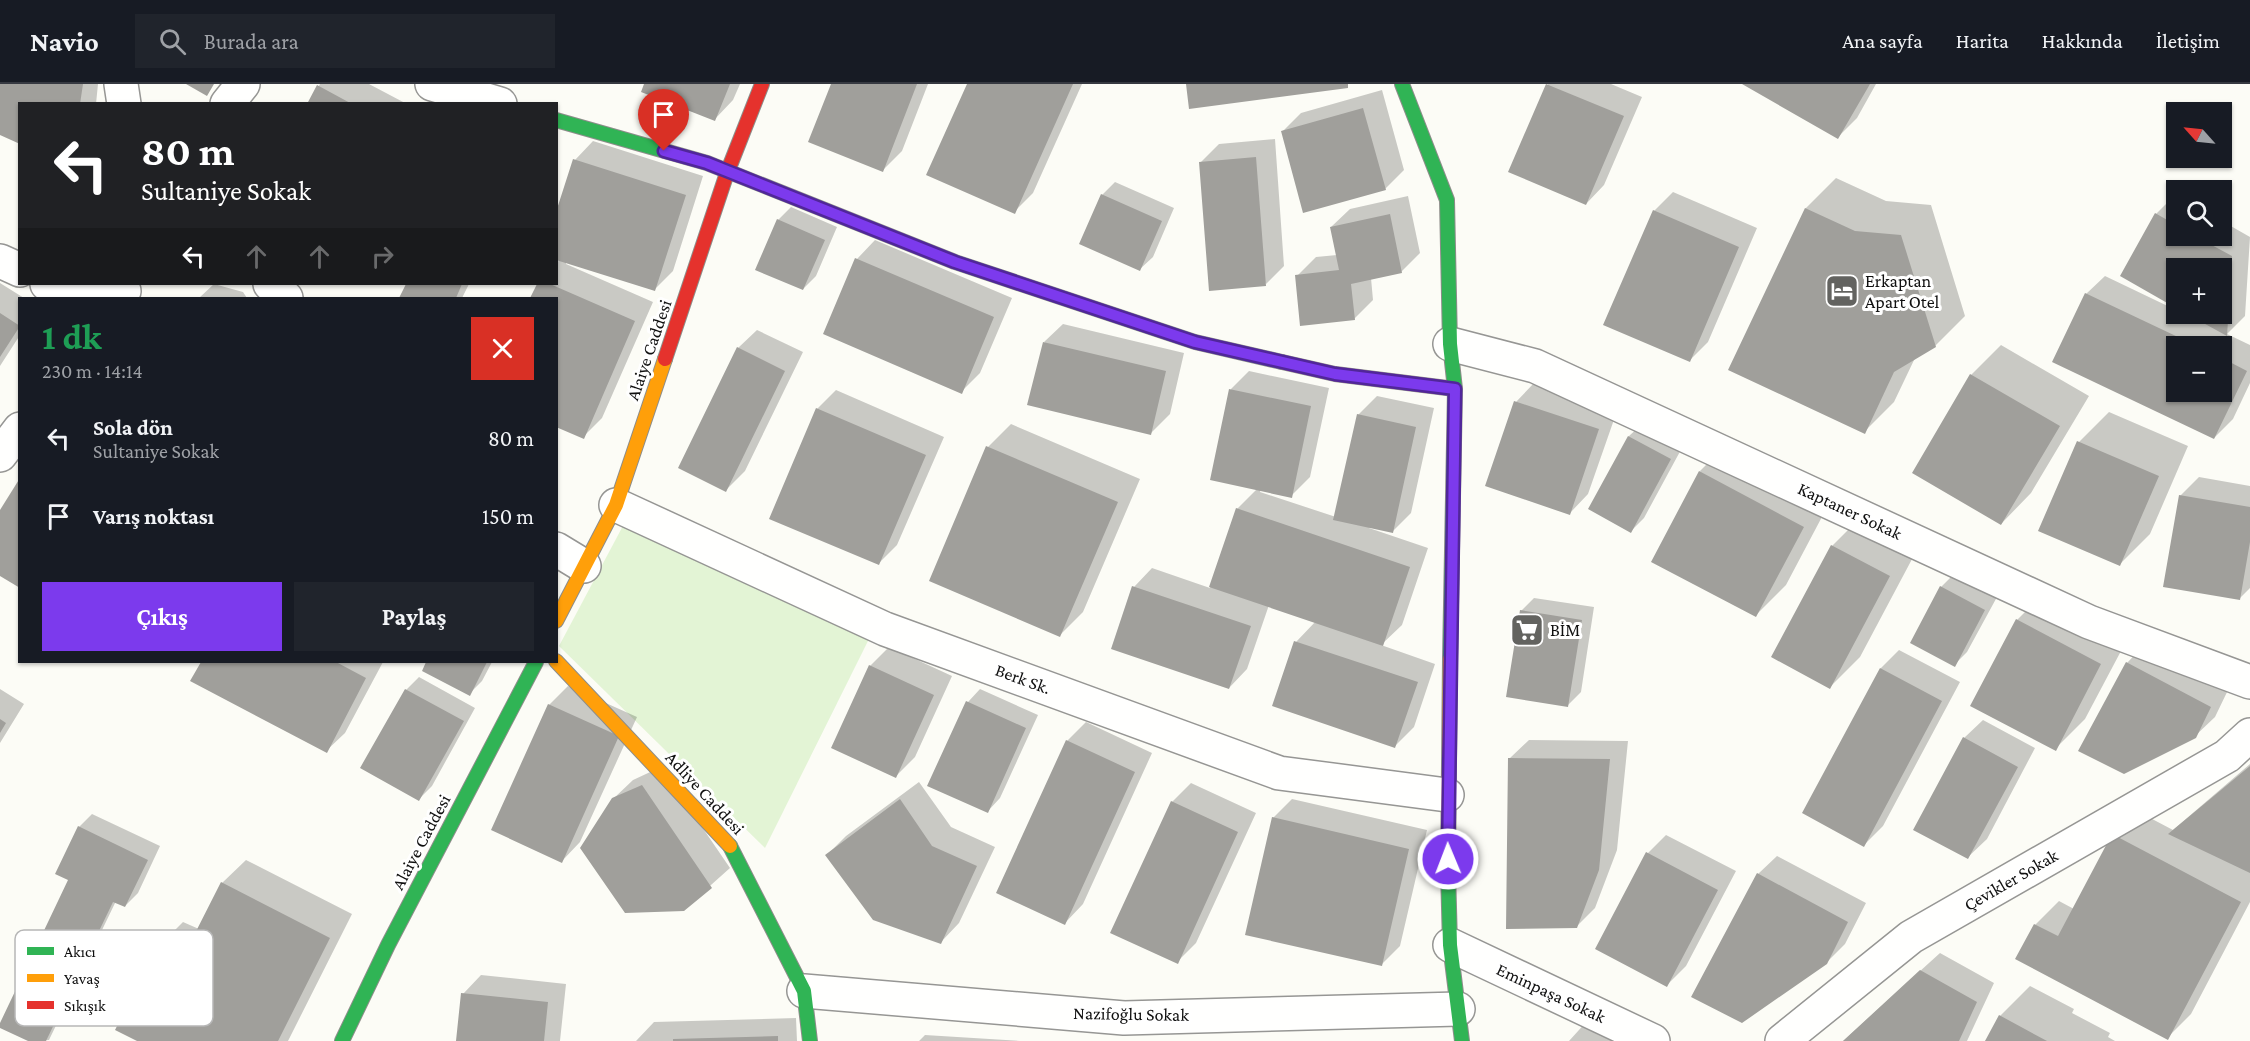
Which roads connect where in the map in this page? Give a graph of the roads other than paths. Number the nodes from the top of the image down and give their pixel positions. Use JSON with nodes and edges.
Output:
{"nodes":[{"id":1,"x":121,"y":84,"type":"edge"},
{"id":2,"x":243,"y":84,"type":"edge"},
{"id":3,"x":432,"y":84,"type":"edge"},
{"id":4,"x":762,"y":84,"type":"edge"},
{"id":5,"x":1410,"y":89,"type":"edge"},
{"id":6,"x":124,"y":102,"type":"edge"},
{"id":7,"x":229,"y":102,"type":"edge"},
{"id":8,"x":493,"y":102,"type":"edge"},
{"id":9,"x":558,"y":121,"type":"edge"},
{"id":10,"x":727,"y":173,"type":"junction"},
{"id":11,"x":0,"y":261,"type":"edge"},
{"id":12,"x":18,"y":269,"type":"edge"},
{"id":13,"x":50,"y":285,"type":"edge"},
{"id":14,"x":271,"y":285,"type":"edge"},
{"id":15,"x":123,"y":291,"type":"edge"},
{"id":16,"x":285,"y":297,"type":"edge"},
{"id":17,"x":1450,"y":344,"type":"junction"},
{"id":18,"x":1455,"y":389,"type":"junction"},
{"id":19,"x":18,"y":432,"type":"edge"},
{"id":20,"x":0,"y":455,"type":"edge"},
{"id":21,"x":616,"y":505,"type":"junction"},
{"id":22,"x":558,"y":550,"type":"edge"},
{"id":23,"x":584,"y":566,"type":"junction"},
{"id":24,"x":558,"y":617,"type":"edge"},
{"id":25,"x":535,"y":663,"type":"edge"},
{"id":26,"x":557,"y":663,"type":"edge"},
{"id":27,"x":2250,"y":682,"type":"edge"},
{"id":28,"x":2250,"y":735,"type":"edge"},
{"id":29,"x":1448,"y":795,"type":"junction"},
{"id":30,"x":1450,"y":945,"type":"junction"},
{"id":31,"x":804,"y":991,"type":"junction"},
{"id":32,"x":1458,"y":1009,"type":"junction"},
{"id":33,"x":342,"y":1041,"type":"edge"},
{"id":34,"x":810,"y":1041,"type":"edge"},
{"id":35,"x":1462,"y":1041,"type":"edge"},
{"id":36,"x":1653,"y":1041,"type":"edge"},
{"id":37,"x":1782,"y":1041,"type":"edge"}],
"edges":[{"from":1,"to":6,"type":"street"},
{"from":2,"to":7,"type":"street"},
{"from":3,"to":8,"type":"street"},
{"from":4,"to":10,"type":"street","name":"Alaiye Caddesi"},
{"from":5,"to":17,"type":"street"},
{"from":9,"to":10,"type":"street"},
{"from":10,"to":18,"type":"street"},
{"from":10,"to":21,"type":"street","name":"Alaiye Caddesi"},
{"from":11,"to":12,"type":"street"},
{"from":13,"to":15,"type":"street"},
{"from":14,"to":16,"type":"street"},
{"from":17,"to":18,"type":"street"},
{"from":17,"to":27,"type":"street","name":"Kaptaner Sokak"},
{"from":18,"to":29,"type":"street"},
{"from":19,"to":20,"type":"street"},
{"from":21,"to":23,"type":"street","name":"Alaiye Caddesi"},
{"from":21,"to":29,"type":"street","name":"Berk Sk."},
{"from":22,"to":23,"type":"street"},
{"from":23,"to":24,"type":"street","name":"Alaiye Caddesi"},
{"from":25,"to":33,"type":"street","name":"Alaiye Caddesi"},
{"from":26,"to":31,"type":"street","name":"Adliye Caddesi"},
{"from":28,"to":37,"type":"street","name":"Çevikler Sokak"},
{"from":29,"to":30,"type":"street"},
{"from":30,"to":32,"type":"street"},
{"from":30,"to":36,"type":"street","name":"Eminpaşa Sokak"},
{"from":31,"to":32,"type":"street","name":"Nazifoğlu Sokak"},
{"from":31,"to":34,"type":"street","name":"Adliye Caddesi"},
{"from":32,"to":35,"type":"street"}]}
